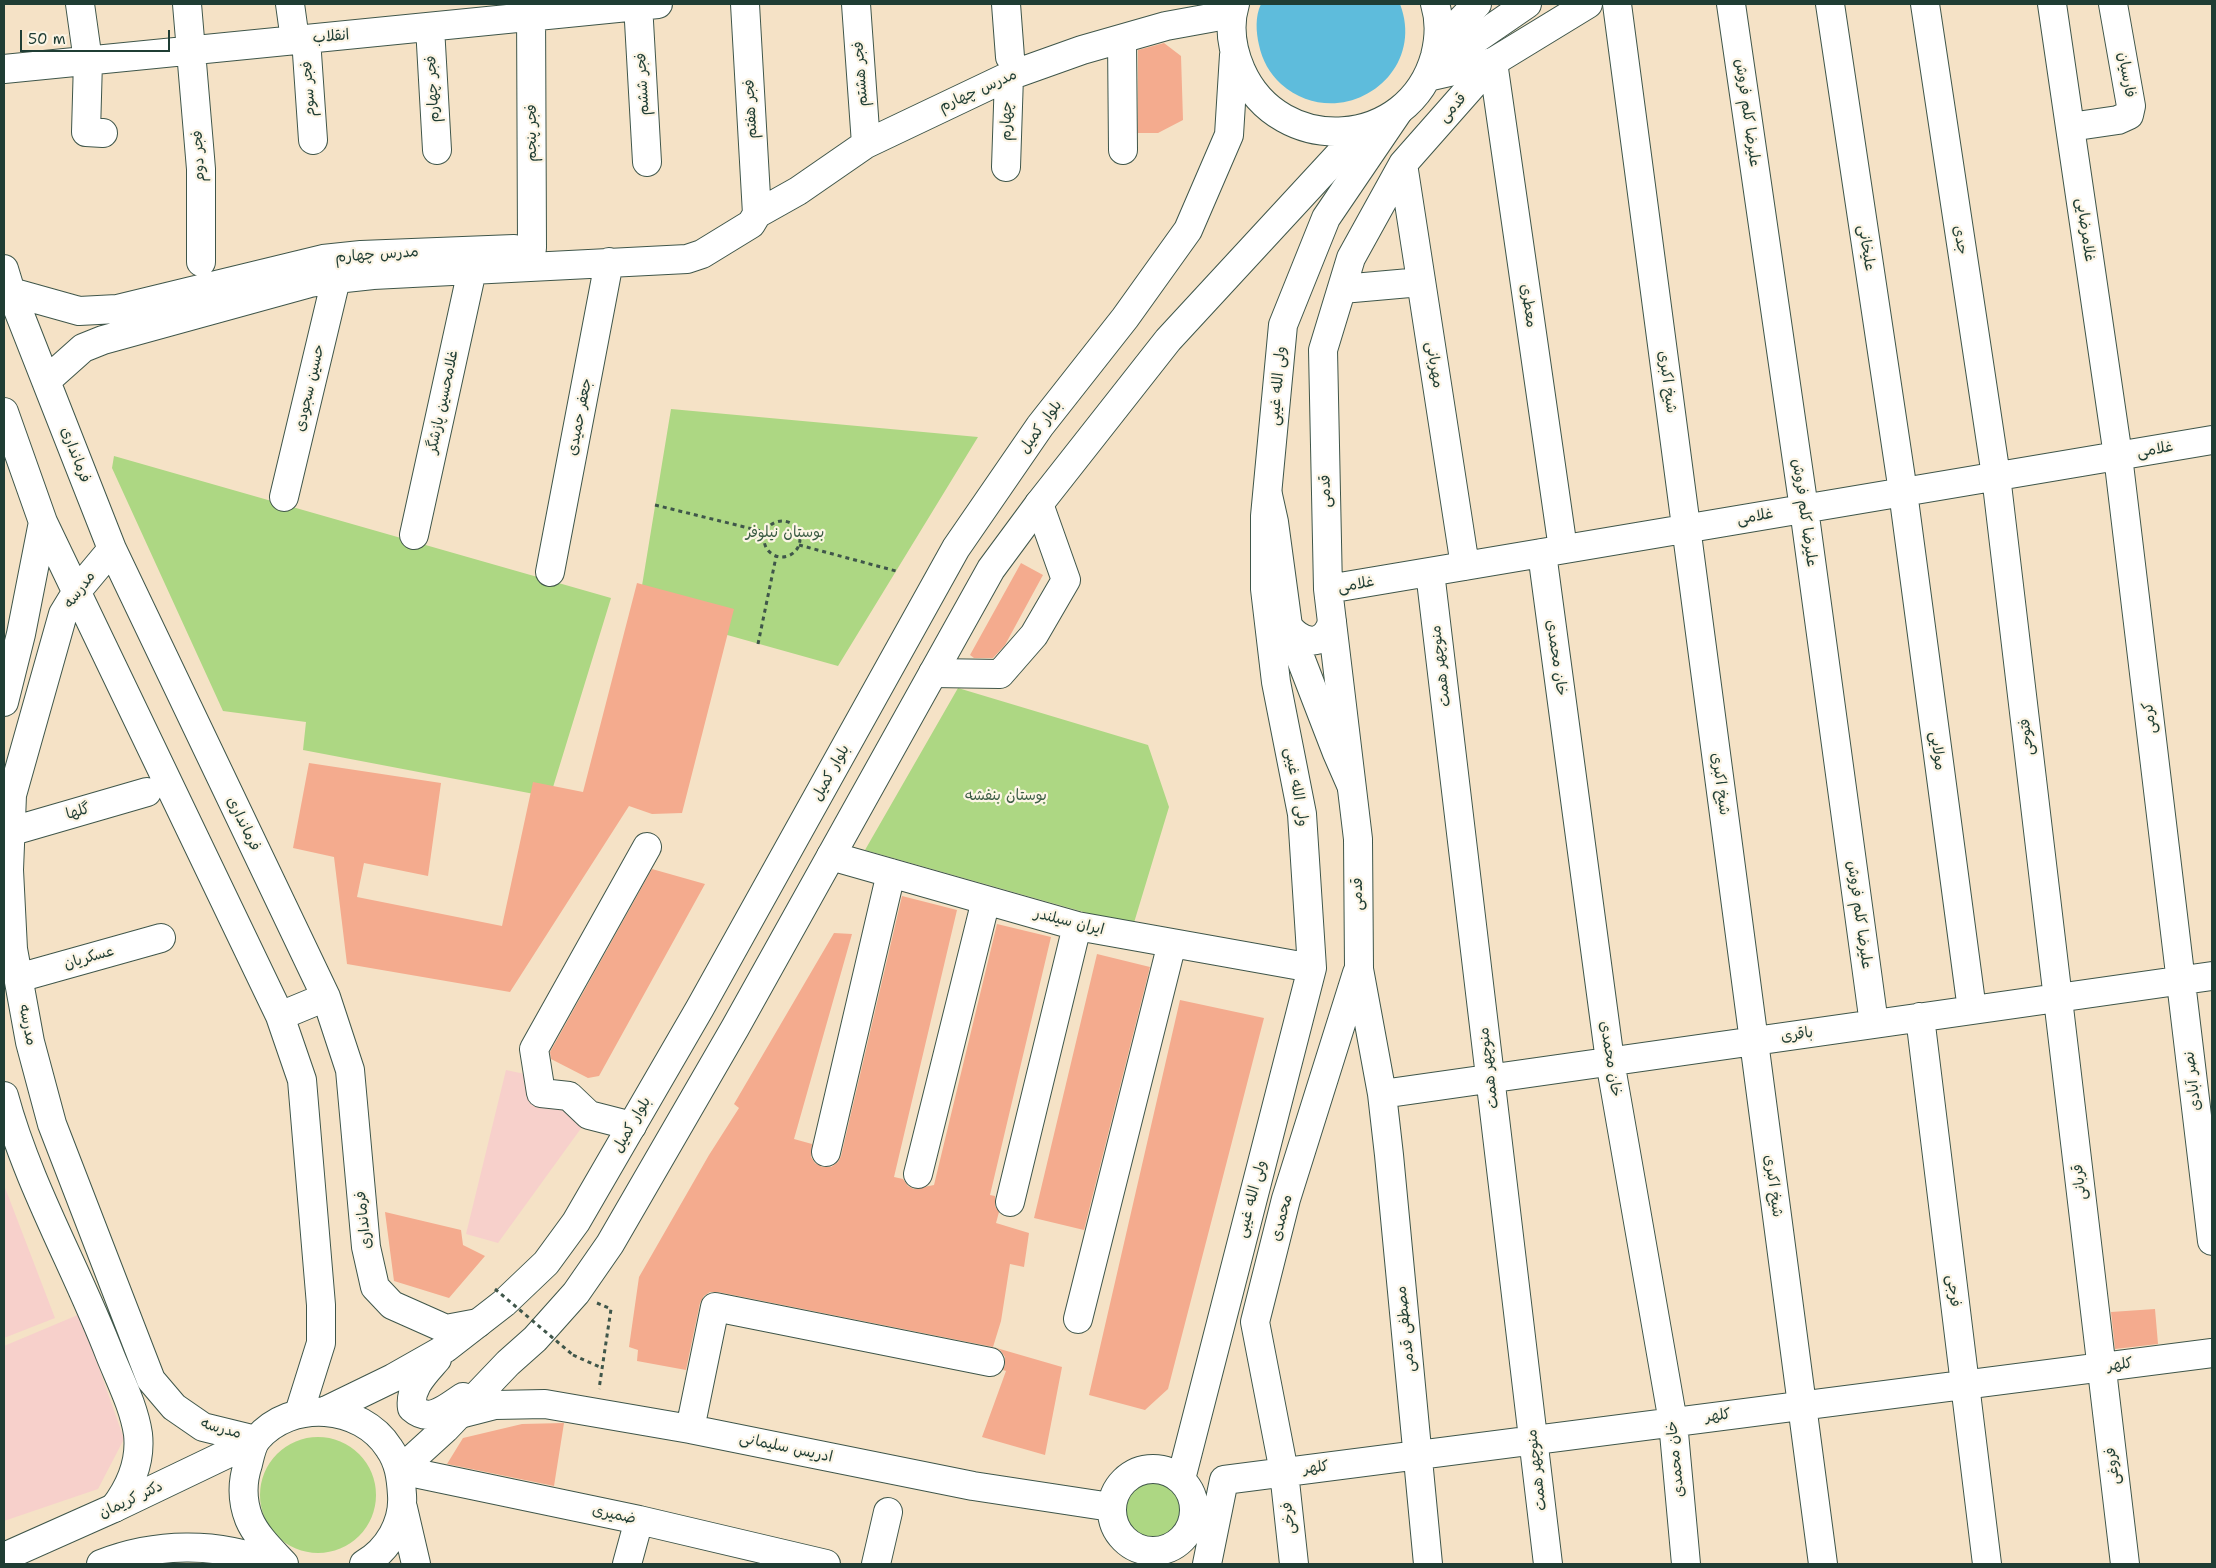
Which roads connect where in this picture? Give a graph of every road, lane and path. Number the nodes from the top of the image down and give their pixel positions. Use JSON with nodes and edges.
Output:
{"nodes":[{"id":1,"x":80,"y":4,"type":"edge"},
{"id":2,"x":187,"y":4,"type":"edge"},
{"id":3,"x":290,"y":4,"type":"edge"},
{"id":4,"x":645,"y":4,"type":"edge"},
{"id":5,"x":746,"y":4,"type":"edge"},
{"id":6,"x":856,"y":4,"type":"edge"},
{"id":7,"x":1006,"y":4,"type":"edge"},
{"id":8,"x":1435,"y":4,"type":"edge"},
{"id":9,"x":1477,"y":4,"type":"edge"},
{"id":10,"x":1527,"y":4,"type":"edge"},
{"id":11,"x":1588,"y":4,"type":"edge"},
{"id":12,"x":1617,"y":4,"type":"edge"},
{"id":13,"x":1731,"y":4,"type":"edge"},
{"id":14,"x":1830,"y":4,"type":"edge"},
{"id":15,"x":1925,"y":4,"type":"edge"},
{"id":16,"x":2052,"y":4,"type":"edge"},
{"id":17,"x":2113,"y":4,"type":"edge"},
{"id":18,"x":1233,"y":9,"type":"edge"},
{"id":19,"x":531,"y":10,"type":"edge"},
{"id":20,"x":1203,"y":12,"type":"edge"},
{"id":21,"x":428,"y":15,"type":"edge"},
{"id":22,"x":1122,"y":39,"type":"junction"},
{"id":23,"x":300,"y":40,"type":"junction"},
{"id":24,"x":1438,"y":44,"type":"junction"},
{"id":25,"x":192,"y":50,"type":"junction"},
{"id":26,"x":1234,"y":55,"type":"junction"},
{"id":27,"x":88,"y":60,"type":"junction"},
{"id":28,"x":1494,"y":62,"type":"junction"},
{"id":29,"x":1009,"y":66,"type":"junction"},
{"id":30,"x":4,"y":69,"type":"edge"},
{"id":31,"x":1429,"y":73,"type":"junction"},
{"id":32,"x":1398,"y":112,"type":"junction"},
{"id":33,"x":2070,"y":127,"type":"junction"},
{"id":34,"x":1362,"y":130,"type":"junction"},
{"id":35,"x":103,"y":133,"type":"dead end"},
{"id":36,"x":313,"y":140,"type":"dead end"},
{"id":37,"x":866,"y":144,"type":"junction"},
{"id":38,"x":437,"y":150,"type":"dead end"},
{"id":39,"x":1123,"y":150,"type":"dead end"},
{"id":40,"x":648,"y":162,"type":"dead end"},
{"id":41,"x":1403,"y":164,"type":"junction"},
{"id":42,"x":1006,"y":167,"type":"dead end"},
{"id":43,"x":754,"y":219,"type":"junction"},
{"id":44,"x":532,"y":248,"type":"junction"},
{"id":45,"x":201,"y":262,"type":"dead end"},
{"id":46,"x":609,"y":262,"type":"junction"},
{"id":47,"x":472,"y":270,"type":"junction"},
{"id":48,"x":336,"y":279,"type":"junction"},
{"id":49,"x":7,"y":281,"type":"edge"},
{"id":50,"x":1421,"y":282,"type":"junction"},
{"id":51,"x":1342,"y":289,"type":"junction"},
{"id":52,"x":46,"y":381,"type":"junction"},
{"id":53,"x":4,"y":412,"type":"edge"},
{"id":54,"x":2212,"y":440,"type":"edge"},
{"id":55,"x":2118,"y":456,"type":"junction"},
{"id":56,"x":1996,"y":476,"type":"junction"},
{"id":57,"x":1903,"y":492,"type":"junction"},
{"id":58,"x":1268,"y":495,"type":"junction"},
{"id":59,"x":284,"y":497,"type":"dead end"},
{"id":60,"x":1039,"y":504,"type":"junction"},
{"id":61,"x":655,"y":505,"type":"dead end"},
{"id":62,"x":1804,"y":509,"type":"junction"},
{"id":63,"x":43,"y":522,"type":"junction"},
{"id":64,"x":1686,"y":529,"type":"junction"},
{"id":65,"x":765,"y":532,"type":"junction"},
{"id":66,"x":414,"y":535,"type":"dead end"},
{"id":67,"x":799,"y":545,"type":"junction"},
{"id":68,"x":112,"y":549,"type":"junction"},
{"id":69,"x":1553,"y":551,"type":"junction"},
{"id":70,"x":776,"y":556,"type":"junction"},
{"id":71,"x":1465,"y":566,"type":"junction"},
{"id":72,"x":896,"y":571,"type":"dead end"},
{"id":73,"x":550,"y":572,"type":"dead end"},
{"id":74,"x":1430,"y":572,"type":"junction"},
{"id":75,"x":1328,"y":589,"type":"junction"},
{"id":76,"x":77,"y":591,"type":"junction"},
{"id":77,"x":1332,"y":623,"type":"junction"},
{"id":78,"x":1288,"y":626,"type":"junction"},
{"id":79,"x":758,"y":644,"type":"dead end"},
{"id":80,"x":933,"y":673,"type":"junction"},
{"id":81,"x":4,"y":702,"type":"edge"},
{"id":82,"x":1351,"y":785,"type":"junction"},
{"id":83,"x":147,"y":792,"type":"dead end"},
{"id":84,"x":8,"y":795,"type":"edge"},
{"id":85,"x":9,"y":832,"type":"junction"},
{"id":86,"x":647,"y":847,"type":"dead end"},
{"id":87,"x":831,"y":856,"type":"junction"},
{"id":88,"x":892,"y":873,"type":"junction"},
{"id":89,"x":986,"y":900,"type":"junction"},
{"id":90,"x":1077,"y":926,"type":"junction"},
{"id":91,"x":161,"y":938,"type":"dead end"},
{"id":92,"x":1172,"y":943,"type":"junction"},
{"id":93,"x":1312,"y":968,"type":"junction"},
{"id":94,"x":1359,"y":969,"type":"junction"},
{"id":95,"x":2212,"y":976,"type":"edge"},
{"id":96,"x":18,"y":978,"type":"junction"},
{"id":97,"x":2181,"y":980,"type":"junction"},
{"id":98,"x":326,"y":997,"type":"junction"},
{"id":99,"x":2058,"y":998,"type":"junction"},
{"id":100,"x":1972,"y":1010,"type":"junction"},
{"id":101,"x":280,"y":1016,"type":"junction"},
{"id":102,"x":1920,"y":1017,"type":"junction"},
{"id":103,"x":1874,"y":1024,"type":"junction"},
{"id":104,"x":1754,"y":1041,"type":"junction"},
{"id":105,"x":1610,"y":1061,"type":"junction"},
{"id":106,"x":1490,"y":1078,"type":"junction"},
{"id":107,"x":1382,"y":1094,"type":"junction"},
{"id":108,"x":4,"y":1096,"type":"edge"},
{"id":109,"x":632,"y":1126,"type":"junction"},
{"id":110,"x":9,"y":1140,"type":"edge"},
{"id":111,"x":826,"y":1152,"type":"dead end"},
{"id":112,"x":918,"y":1174,"type":"dead end"},
{"id":113,"x":1010,"y":1202,"type":"dead end"},
{"id":114,"x":2212,"y":1241,"type":"edge"},
{"id":115,"x":495,"y":1289,"type":"dead end"},
{"id":116,"x":576,"y":1293,"type":"junction"},
{"id":117,"x":1078,"y":1319,"type":"dead end"},
{"id":118,"x":478,"y":1323,"type":"junction"},
{"id":119,"x":446,"y":1348,"type":"junction"},
{"id":120,"x":2212,"y":1353,"type":"edge"},
{"id":121,"x":508,"y":1362,"type":"junction"},
{"id":122,"x":990,"y":1362,"type":"dead end"},
{"id":123,"x":2102,"y":1367,"type":"junction"},
{"id":124,"x":602,"y":1368,"type":"junction"},
{"id":125,"x":1965,"y":1384,"type":"junction"},
{"id":126,"x":1802,"y":1406,"type":"junction"},
{"id":127,"x":312,"y":1412,"type":"junction"},
{"id":128,"x":596,"y":1412,"type":"junction"},
{"id":129,"x":460,"y":1414,"type":"junction"},
{"id":130,"x":1673,"y":1422,"type":"junction"},
{"id":131,"x":690,"y":1429,"type":"junction"},
{"id":132,"x":256,"y":1440,"type":"junction"},
{"id":133,"x":1533,"y":1440,"type":"junction"},
{"id":134,"x":1419,"y":1455,"type":"junction"},
{"id":135,"x":400,"y":1470,"type":"junction"},
{"id":136,"x":1284,"y":1472,"type":"junction"},
{"id":137,"x":1181,"y":1479,"type":"junction"},
{"id":138,"x":1111,"y":1506,"type":"junction"},
{"id":139,"x":114,"y":1508,"type":"junction"},
{"id":140,"x":403,"y":1508,"type":"junction"},
{"id":141,"x":888,"y":1512,"type":"dead end"},
{"id":142,"x":639,"y":1520,"type":"junction"},
{"id":143,"x":4,"y":1556,"type":"edge"},
{"id":144,"x":1167,"y":1556,"type":"edge"},
{"id":145,"x":100,"y":1564,"type":"edge"},
{"id":146,"x":272,"y":1564,"type":"edge"},
{"id":147,"x":284,"y":1564,"type":"edge"},
{"id":148,"x":364,"y":1564,"type":"edge"},
{"id":149,"x":416,"y":1564,"type":"edge"},
{"id":150,"x":627,"y":1564,"type":"edge"},
{"id":151,"x":826,"y":1564,"type":"edge"},
{"id":152,"x":876,"y":1564,"type":"edge"},
{"id":153,"x":1207,"y":1564,"type":"edge"},
{"id":154,"x":1294,"y":1564,"type":"edge"},
{"id":155,"x":1428,"y":1564,"type":"edge"},
{"id":156,"x":1548,"y":1564,"type":"edge"},
{"id":157,"x":1686,"y":1564,"type":"edge"},
{"id":158,"x":1823,"y":1564,"type":"edge"},
{"id":159,"x":1987,"y":1564,"type":"edge"},
{"id":160,"x":2125,"y":1564,"type":"edge"}],
"edges":[{"from":1,"to":27,"type":"street"},
{"from":2,"to":25,"type":"street","name":"فجر دوم"},
{"from":3,"to":23,"type":"street","name":"فجر سوم"},
{"from":4,"to":19,"type":"street","name":"انقلاب"},
{"from":4,"to":40,"type":"street","name":"فجر ششم"},
{"from":5,"to":43,"type":"street","name":"فجر هفتم"},
{"from":6,"to":37,"type":"street","name":"فجر هشتم"},
{"from":7,"to":29,"type":"street"},
{"from":8,"to":24,"type":"street"},
{"from":9,"to":24,"type":"street"},
{"from":10,"to":31,"type":"street"},
{"from":11,"to":28,"type":"street"},
{"from":12,"to":64,"type":"street","name":"شیخ اکبری"},
{"from":13,"to":62,"type":"street","name":"علیرضا کلم فروش"},
{"from":14,"to":57,"type":"street","name":"علیخانی"},
{"from":15,"to":56,"type":"street","name":"جدی"},
{"from":16,"to":33,"type":"street","name":"غلامرضایی"},
{"from":17,"to":33,"type":"street","name":"فارسیان"},
{"from":18,"to":20,"type":"street","name":"مدرس چهارم"},
{"from":18,"to":26,"type":"street"},
{"from":19,"to":21,"type":"street","name":"انقلاب"},
{"from":19,"to":44,"type":"street","name":"فجر پنجم"},
{"from":20,"to":22,"type":"street","name":"مدرس چهارم"},
{"from":21,"to":23,"type":"street","name":"انقلاب"},
{"from":21,"to":38,"type":"street","name":"فجر چهارم"},
{"from":22,"to":29,"type":"street","name":"مدرس چهارم"},
{"from":22,"to":39,"type":"street"},
{"from":23,"to":25,"type":"street","name":"انقلاب"},
{"from":23,"to":36,"type":"street","name":"فجر سوم"},
{"from":24,"to":31,"type":"street"},
{"from":25,"to":27,"type":"street","name":"انقلاب"},
{"from":25,"to":45,"type":"street","name":"فجر دوم"},
{"from":26,"to":34,"type":"street"},
{"from":26,"to":109,"type":"street","name":"بلوار کمیل"},
{"from":27,"to":30,"type":"street","name":"انقلاب"},
{"from":27,"to":35,"type":"street"},
{"from":28,"to":31,"type":"street"},
{"from":28,"to":41,"type":"street","name":"قدمی"},
{"from":28,"to":69,"type":"street","name":"معطری"},
{"from":29,"to":37,"type":"street","name":"مدرس چهارم"},
{"from":29,"to":42,"type":"street","name":"چهارم"},
{"from":31,"to":32,"type":"street"},
{"from":32,"to":34,"type":"street"},
{"from":32,"to":58,"type":"street","name":"ولی الله غیبی"},
{"from":33,"to":55,"type":"street","name":"غلامرضایی"},
{"from":34,"to":60,"type":"street"},
{"from":37,"to":43,"type":"street","name":"مدرس چهارم"},
{"from":41,"to":50,"type":"street","name":"مهربانی"},
{"from":41,"to":51,"type":"street","name":"قدمی"},
{"from":43,"to":44,"type":"street","name":"مدرس چهارم"},
{"from":43,"to":46,"type":"street","name":"مدرس چهارم"},
{"from":44,"to":49,"type":"street","name":"مدرس چهارم"},
{"from":46,"to":47,"type":"street","name":"مدرس چهارم"},
{"from":46,"to":73,"type":"street","name":"جعفر حمیدی"},
{"from":47,"to":48,"type":"street","name":"مدرس چهارم"},
{"from":47,"to":66,"type":"street","name":"غلامحسین پازشگر"},
{"from":48,"to":52,"type":"street","name":"مدرس چهارم"},
{"from":48,"to":59,"type":"street","name":"حسین سجودی"},
{"from":49,"to":52,"type":"street","name":"فرمانداری"},
{"from":50,"to":51,"type":"street"},
{"from":50,"to":71,"type":"street","name":"مهربانی"},
{"from":51,"to":75,"type":"street","name":"قدمی"},
{"from":52,"to":68,"type":"street","name":"فرمانداری"},
{"from":53,"to":63,"type":"street"},
{"from":54,"to":55,"type":"street","name":"غلامی"},
{"from":55,"to":56,"type":"street","name":"غلامی"},
{"from":55,"to":97,"type":"street","name":"کرمی"},
{"from":56,"to":57,"type":"street","name":"غلامی"},
{"from":56,"to":99,"type":"street","name":"فتوحی"},
{"from":57,"to":62,"type":"street","name":"غلامی"},
{"from":57,"to":100,"type":"street","name":"مولایی"},
{"from":58,"to":78,"type":"street"},
{"from":58,"to":93,"type":"street","name":"ولی الله غیبی"},
{"from":60,"to":80,"type":"street"},
{"from":60,"to":80,"type":"street"},
{"from":61,"to":65,"type":"path"},
{"from":62,"to":64,"type":"street","name":"غلامی"},
{"from":62,"to":103,"type":"street","name":"علیرضا کلم فروش"},
{"from":63,"to":76,"type":"street"},
{"from":63,"to":81,"type":"street"},
{"from":64,"to":69,"type":"street","name":"غلامی"},
{"from":64,"to":104,"type":"street","name":"شیخ اکبری"},
{"from":65,"to":67,"type":"path"},
{"from":65,"to":70,"type":"path"},
{"from":67,"to":70,"type":"path"},
{"from":67,"to":72,"type":"path"},
{"from":68,"to":76,"type":"street","name":"مدرسه"},
{"from":68,"to":98,"type":"street","name":"فرمانداری"},
{"from":69,"to":71,"type":"street","name":"غلامی"},
{"from":69,"to":105,"type":"street","name":"خان محمدی"},
{"from":70,"to":79,"type":"path"},
{"from":71,"to":74,"type":"street","name":"غلامی"},
{"from":74,"to":75,"type":"street","name":"غلامی"},
{"from":74,"to":106,"type":"street","name":"منوچهر همت"},
{"from":75,"to":77,"type":"street","name":"قدمی"},
{"from":76,"to":84,"type":"street","name":"مدرسه"},
{"from":76,"to":101,"type":"street"},
{"from":77,"to":78,"type":"street"},
{"from":77,"to":82,"type":"street","name":"قدمی"},
{"from":78,"to":82,"type":"street"},
{"from":80,"to":87,"type":"street"},
{"from":82,"to":94,"type":"street","name":"قدمی"},
{"from":83,"to":85,"type":"street","name":"گلها"},
{"from":84,"to":85,"type":"street","name":"مدرسه"},
{"from":85,"to":96,"type":"street","name":"مدرسه"},
{"from":86,"to":109,"type":"street"},
{"from":87,"to":88,"type":"street","name":"ایران سیلندر"},
{"from":87,"to":116,"type":"street"},
{"from":88,"to":89,"type":"street","name":"ایران سیلندر"},
{"from":88,"to":111,"type":"street"},
{"from":89,"to":90,"type":"street","name":"ایران سیلندر"},
{"from":89,"to":112,"type":"street"},
{"from":90,"to":92,"type":"street","name":"ایران سیلندر"},
{"from":90,"to":113,"type":"street"},
{"from":91,"to":96,"type":"street","name":"عسکریان"},
{"from":92,"to":93,"type":"street","name":"ایران سیلندر"},
{"from":92,"to":117,"type":"street"},
{"from":93,"to":137,"type":"street","name":"ولی الله غیبی"},
{"from":94,"to":107,"type":"street","name":"مصطفی قدمی"},
{"from":94,"to":136,"type":"street","name":"محمدی"},
{"from":95,"to":97,"type":"street","name":"باقری"},
{"from":96,"to":132,"type":"street","name":"مدرسه"},
{"from":97,"to":99,"type":"street","name":"باقری"},
{"from":97,"to":114,"type":"street","name":"نصر آبادی"},
{"from":98,"to":101,"type":"street"},
{"from":98,"to":118,"type":"street","name":"فرمانداری"},
{"from":99,"to":100,"type":"street","name":"باقری"},
{"from":99,"to":123,"type":"street","name":"قربانی"},
{"from":100,"to":102,"type":"street","name":"باقری"},
{"from":101,"to":127,"type":"street"},
{"from":102,"to":103,"type":"street","name":"باقری"},
{"from":102,"to":125,"type":"street","name":"فرجی"},
{"from":103,"to":104,"type":"street","name":"باقری"},
{"from":104,"to":105,"type":"street","name":"باقری"},
{"from":104,"to":126,"type":"street","name":"شیخ اکبری"},
{"from":105,"to":106,"type":"street","name":"باقری"},
{"from":105,"to":130,"type":"street","name":"خان محمدی"},
{"from":106,"to":107,"type":"street","name":"باقری"},
{"from":106,"to":133,"type":"street","name":"منوچهر همت"},
{"from":107,"to":134,"type":"street","name":"مصطفی قدمی"},
{"from":108,"to":110,"type":"street"},
{"from":109,"to":118,"type":"street","name":"بلوار کمیل"},
{"from":110,"to":139,"type":"street"},
{"from":115,"to":124,"type":"path","bridge":true},
{"from":116,"to":121,"type":"street"},
{"from":116,"to":124,"type":"path"},
{"from":118,"to":119,"type":"street","name":"بلوار کمیل"},
{"from":119,"to":121,"type":"street"},
{"from":119,"to":127,"type":"street","name":"بلوار کمیل"},
{"from":120,"to":123,"type":"street","name":"کلهر"},
{"from":121,"to":129,"type":"street"},
{"from":122,"to":131,"type":"street"},
{"from":123,"to":125,"type":"street","name":"کلهر"},
{"from":123,"to":160,"type":"street","name":"فروغی"},
{"from":124,"to":128,"type":"path"},
{"from":125,"to":126,"type":"street","name":"کلهر"},
{"from":125,"to":159,"type":"street","name":"فرجی"},
{"from":126,"to":130,"type":"street","name":"کلهر"},
{"from":126,"to":158,"type":"street","name":"شیخ اکبری"},
{"from":127,"to":132,"type":"street","name":"بلوار کمیل"},
{"from":127,"to":135,"type":"street"},
{"from":128,"to":129,"type":"street","name":"ادریس سلیمانی"},
{"from":128,"to":131,"type":"street","name":"ادریس سلیمانی"},
{"from":129,"to":135,"type":"street"},
{"from":130,"to":133,"type":"street","name":"کلهر"},
{"from":130,"to":157,"type":"street","name":"خان محمدی"},
{"from":131,"to":138,"type":"street","name":"ادریس سلیمانی"},
{"from":132,"to":139,"type":"street","name":"دکتر کریمان"},
{"from":132,"to":147,"type":"street"},
{"from":133,"to":134,"type":"street","name":"کلهر"},
{"from":133,"to":156,"type":"street","name":"منوچهر همت"},
{"from":134,"to":136,"type":"street","name":"کلهر"},
{"from":134,"to":155,"type":"street","name":"مصطفی قدمی"},
{"from":135,"to":140,"type":"street"},
{"from":135,"to":142,"type":"street","name":"ضمیری"},
{"from":136,"to":153,"type":"street","name":"کلهر"},
{"from":136,"to":154,"type":"street","name":"فرخی"},
{"from":137,"to":138,"type":"street"},
{"from":137,"to":144,"type":"street"},
{"from":138,"to":144,"type":"street"},
{"from":139,"to":143,"type":"street","name":"دکتر کریمان"},
{"from":140,"to":148,"type":"street"},
{"from":140,"to":149,"type":"street"},
{"from":141,"to":152,"type":"street"},
{"from":142,"to":150,"type":"street"},
{"from":142,"to":151,"type":"street","name":"ضمیری"},
{"from":145,"to":146,"type":"street"}]}
